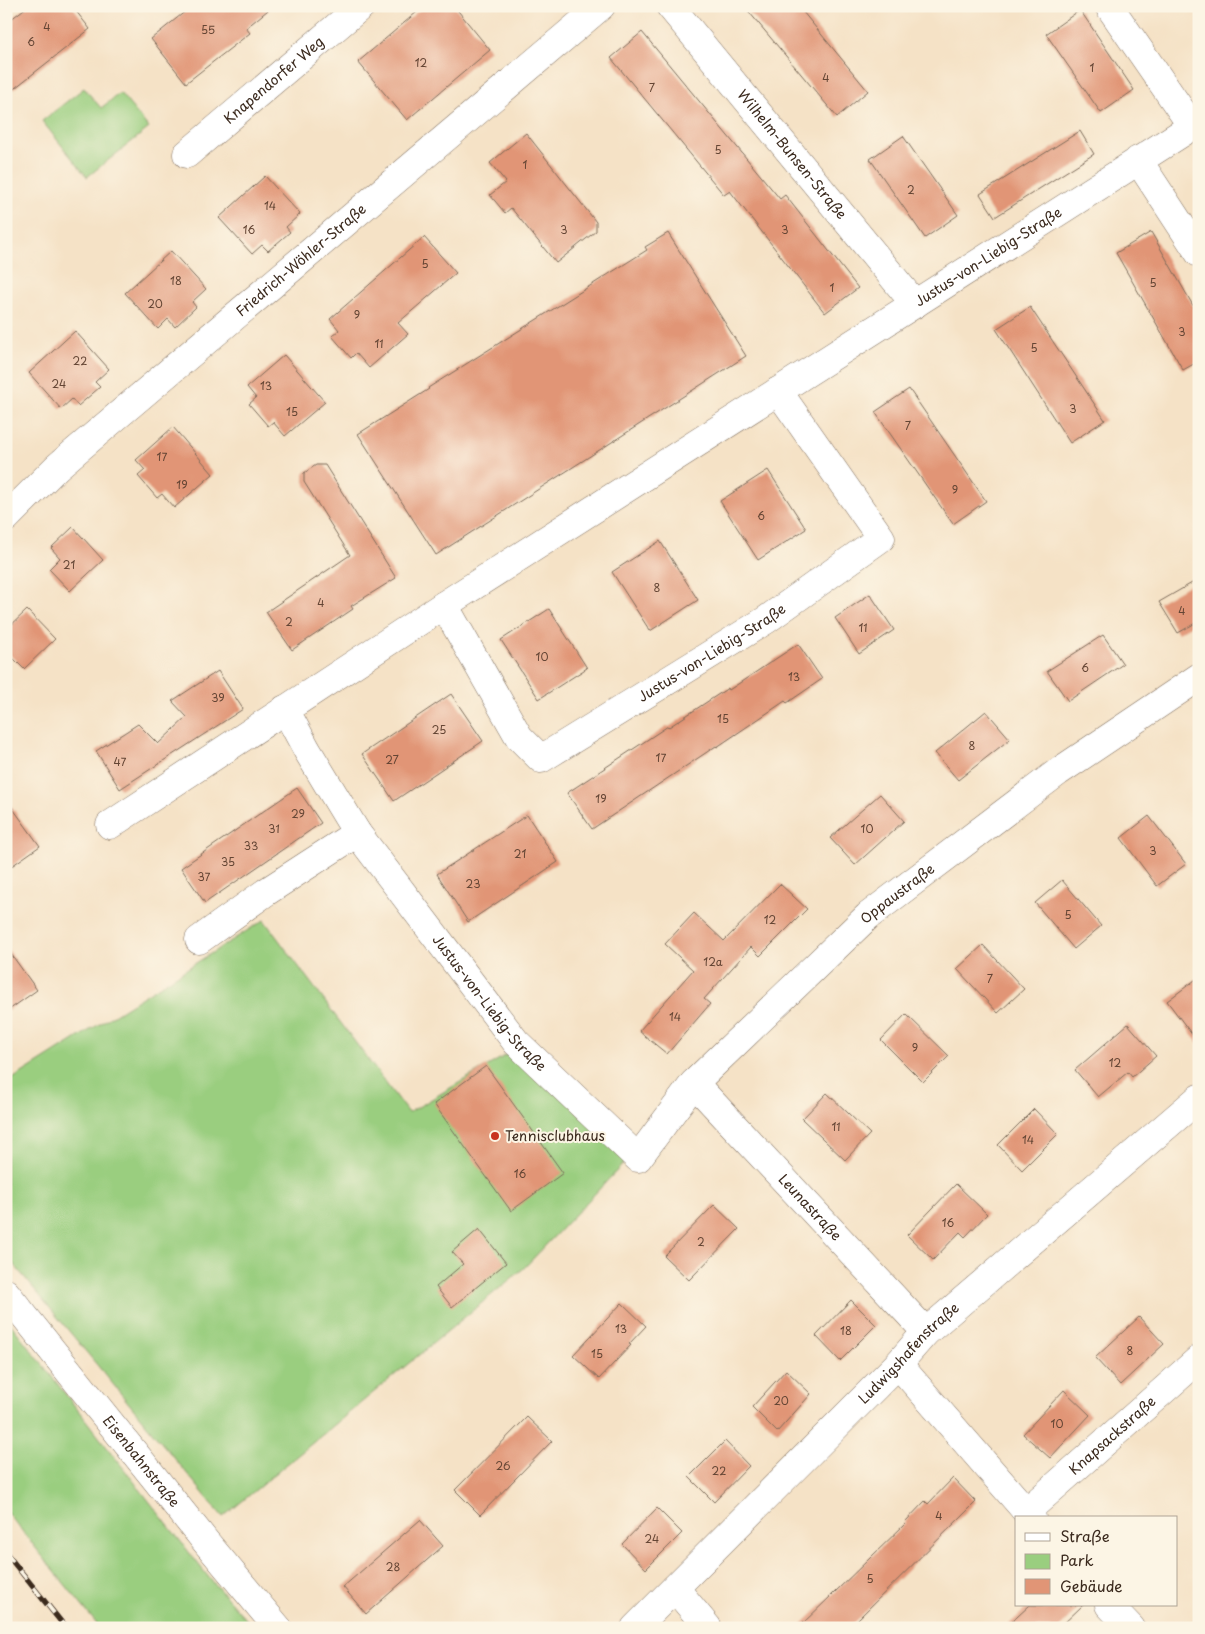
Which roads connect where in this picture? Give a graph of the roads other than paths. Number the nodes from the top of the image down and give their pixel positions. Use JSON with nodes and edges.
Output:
{"nodes":[{"id":1,"x":361,"y":6,"type":"edge"},
{"id":2,"x":601,"y":6,"type":"edge"},
{"id":3,"x":670,"y":6,"type":"edge"},
{"id":4,"x":1108,"y":6,"type":"edge"},
{"id":5,"x":1196,"y":124,"type":"edge"},
{"id":6,"x":187,"y":154,"type":"dead end"},
{"id":7,"x":1138,"y":160,"type":"junction"},
{"id":8,"x":1199,"y":253,"type":"edge"},
{"id":9,"x":915,"y":304,"type":"junction"},
{"id":10,"x":778,"y":391,"type":"junction"},
{"id":11,"x":6,"y":518,"type":"edge"},
{"id":12,"x":444,"y":605,"type":"junction"},
{"id":13,"x":1199,"y":677,"type":"edge"},
{"id":14,"x":285,"y":709,"type":"junction"},
{"id":15,"x":110,"y":825,"type":"dead end"},
{"id":16,"x":357,"y":833,"type":"junction"},
{"id":17,"x":199,"y":940,"type":"dead end"},
{"id":18,"x":694,"y":1082,"type":"junction"},
{"id":19,"x":1199,"y":1098,"type":"edge"},
{"id":20,"x":638,"y":1158,"type":"joint"},
{"id":21,"x":6,"y":1294,"type":"edge"},
{"id":22,"x":926,"y":1332,"type":"junction"},
{"id":23,"x":1199,"y":1359,"type":"edge"},
{"id":24,"x":898,"y":1364,"type":"junction"},
{"id":25,"x":1029,"y":1515,"type":"edge"},
{"id":26,"x":675,"y":1588,"type":"junction"},
{"id":27,"x":1110,"y":1606,"type":"edge"},
{"id":28,"x":278,"y":1628,"type":"edge"},
{"id":29,"x":635,"y":1628,"type":"edge"},
{"id":30,"x":708,"y":1628,"type":"edge"},
{"id":31,"x":1132,"y":1628,"type":"edge"}],
"edges":[{"from":1,"to":6,"type":"street","name":"Knapendorfer Weg"},
{"from":2,"to":11,"type":"street","name":"Friedrich-Wöhler-Straße"},
{"from":3,"to":9,"type":"street","name":"Wilhelm-Bunsen-Straße"},
{"from":4,"to":5,"type":"street"},
{"from":5,"to":7,"type":"street","name":"Justus-von-Liebig-Straße"},
{"from":7,"to":8,"type":"street"},
{"from":7,"to":9,"type":"street","name":"Justus-von-Liebig-Straße"},
{"from":9,"to":10,"type":"street","name":"Justus-von-Liebig-Straße"},
{"from":10,"to":12,"type":"street","name":"Justus-von-Liebig-Straße"},
{"from":10,"to":12,"type":"street","name":"Justus-von-Liebig-Straße"},
{"from":12,"to":14,"type":"street","name":"Justus-von-Liebig-Straße"},
{"from":13,"to":18,"type":"street","name":"Oppaustraße"},
{"from":14,"to":15,"type":"street","name":"Justus-von-Liebig-Straße"},
{"from":14,"to":16,"type":"street","name":"Justus-von-Liebig-Straße"},
{"from":16,"to":17,"type":"street"},
{"from":16,"to":20,"type":"street","name":"Justus-von-Liebig-Straße"},
{"from":18,"to":20,"type":"street","name":"Oppaustraße"},
{"from":18,"to":22,"type":"street","name":"Leunastraße"},
{"from":19,"to":22,"type":"street","name":"Ludwigshafenstraße"},
{"from":21,"to":28,"type":"street","name":"Eisenbahnstraße"},
{"from":22,"to":24,"type":"street","name":"Ludwigshafenstraße"},
{"from":23,"to":25,"type":"street","name":"Knapsackstraße"},
{"from":24,"to":25,"type":"street"},
{"from":24,"to":26,"type":"street","name":"Ludwigshafenstraße"},
{"from":26,"to":29,"type":"street","name":"Ludwigshafenstraße"},
{"from":26,"to":30,"type":"street"},
{"from":27,"to":31,"type":"street"}]}
